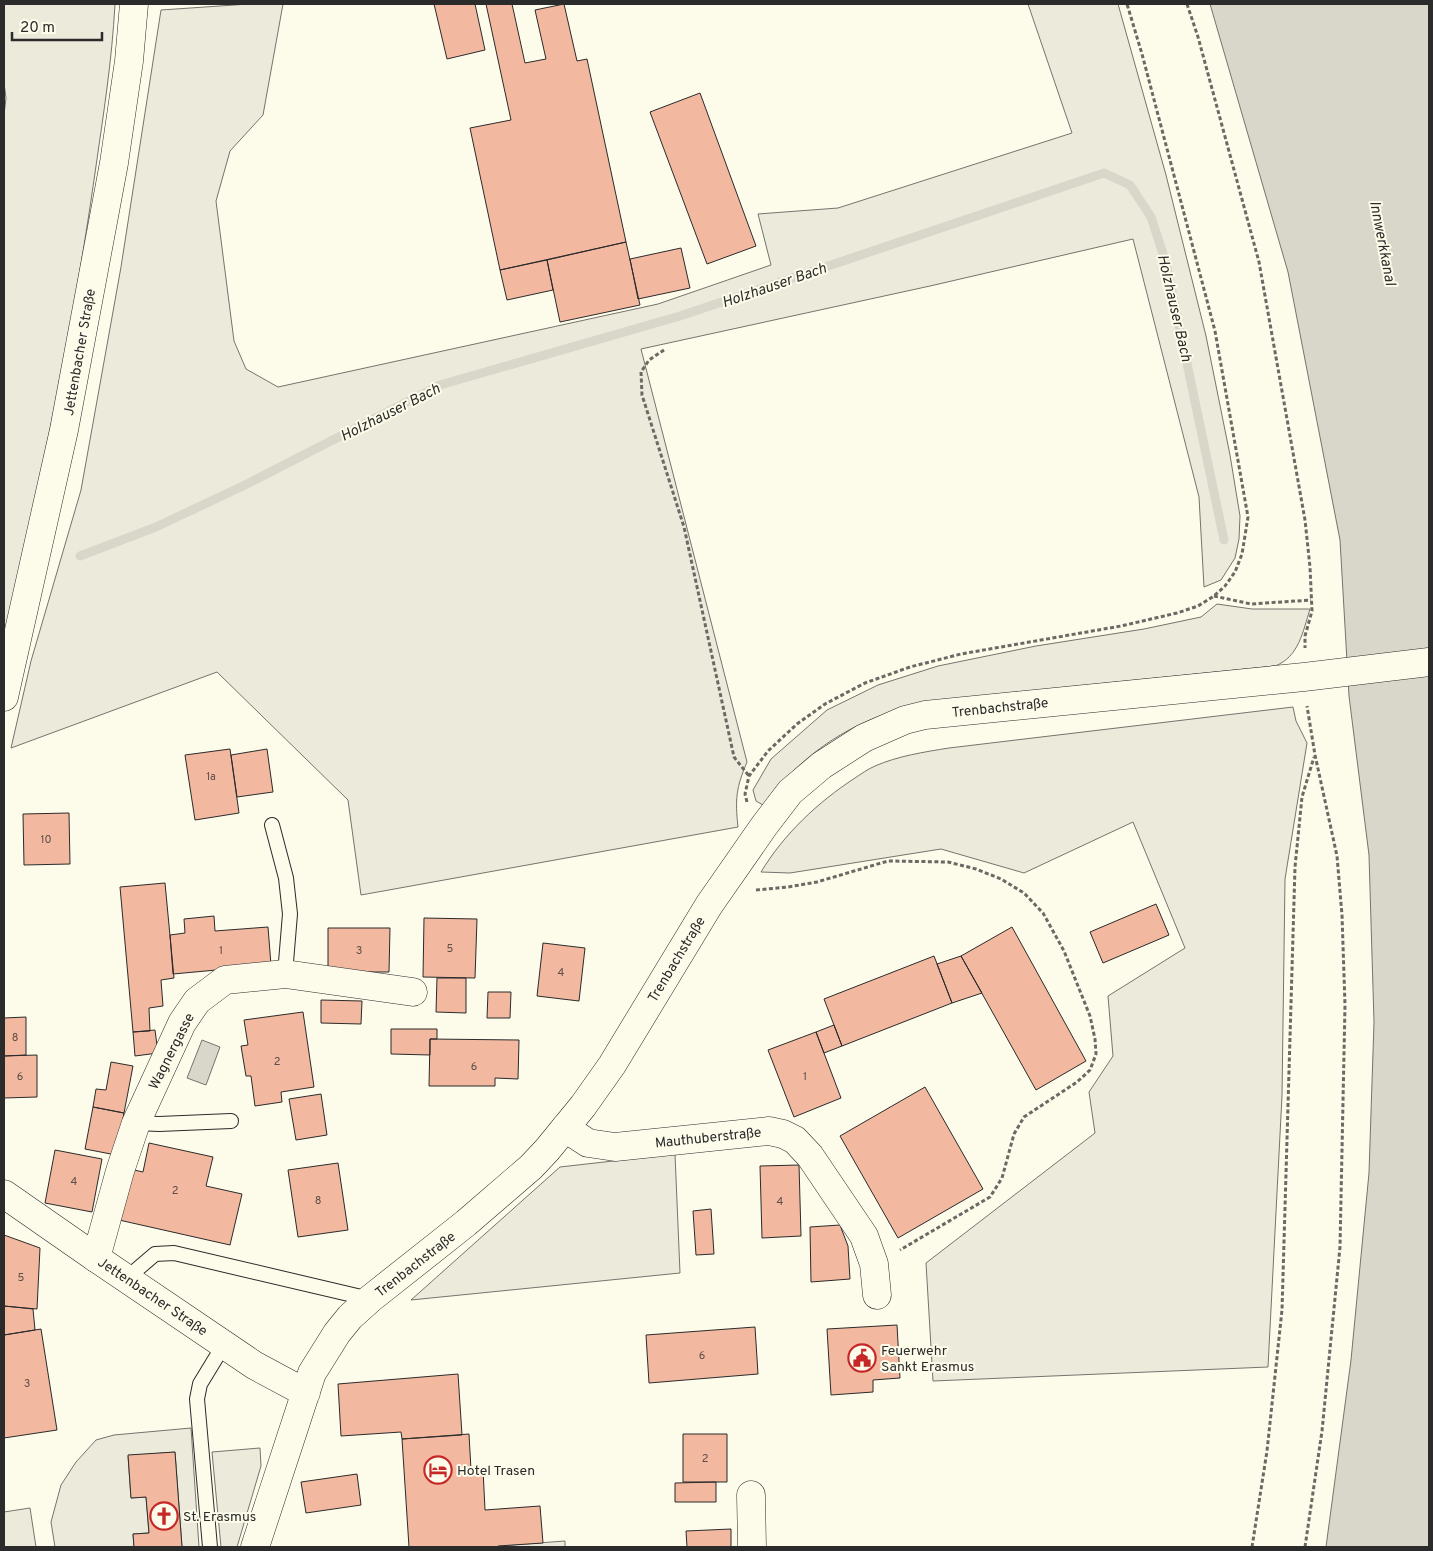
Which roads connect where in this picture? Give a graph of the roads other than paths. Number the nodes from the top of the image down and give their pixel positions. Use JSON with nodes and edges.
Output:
{"nodes":[{"id":1,"x":134,"y":4,"type":"edge"},
{"id":2,"x":1429,"y":662,"type":"edge"},
{"id":3,"x":4,"y":697,"type":"edge"},
{"id":4,"x":272,"y":825,"type":"dead end"},
{"id":5,"x":285,"y":974,"type":"junction"},
{"id":6,"x":413,"y":992,"type":"dead end"},
{"id":7,"x":231,"y":1121,"type":"dead end"},
{"id":8,"x":136,"y":1123,"type":"junction"},
{"id":9,"x":565,"y":1128,"type":"junction"},
{"id":10,"x":4,"y":1194,"type":"edge"},
{"id":11,"x":96,"y":1258,"type":"junction"},
{"id":12,"x":127,"y":1278,"type":"junction"},
{"id":13,"x":877,"y":1295,"type":"dead end"},
{"id":14,"x":370,"y":1299,"type":"junction"},
{"id":15,"x":225,"y":1343,"type":"junction"},
{"id":16,"x":306,"y":1393,"type":"junction"},
{"id":17,"x":751,"y":1495,"type":"dead end"},
{"id":18,"x":210,"y":1547,"type":"edge"},
{"id":19,"x":254,"y":1547,"type":"edge"},
{"id":20,"x":752,"y":1547,"type":"edge"}],
"edges":[{"from":1,"to":3,"type":"street","name":"Jettenbacher Straße"},
{"from":2,"to":9,"type":"street","name":"Trenbachstraße"},
{"from":4,"to":5,"type":"lane"},
{"from":5,"to":6,"type":"street","name":"Wagnergasse"},
{"from":5,"to":8,"type":"street","name":"Wagnergasse"},
{"from":7,"to":8,"type":"lane"},
{"from":8,"to":11,"type":"street","name":"Wagnergasse"},
{"from":9,"to":13,"type":"street","name":"Mauthuberstraße"},
{"from":9,"to":14,"type":"street","name":"Trenbachstraße"},
{"from":10,"to":11,"type":"street","name":"Jettenbacher Straße"},
{"from":11,"to":12,"type":"street","name":"Jettenbacher Straße"},
{"from":12,"to":14,"type":"lane"},
{"from":12,"to":15,"type":"street","name":"Jettenbacher Straße"},
{"from":14,"to":16,"type":"street","name":"Trenbachstraße"},
{"from":15,"to":16,"type":"street","name":"Jettenbacher Straße"},
{"from":15,"to":18,"type":"lane"},
{"from":16,"to":19,"type":"street","name":"Trenbachstraße"},
{"from":17,"to":20,"type":"street"}]}
